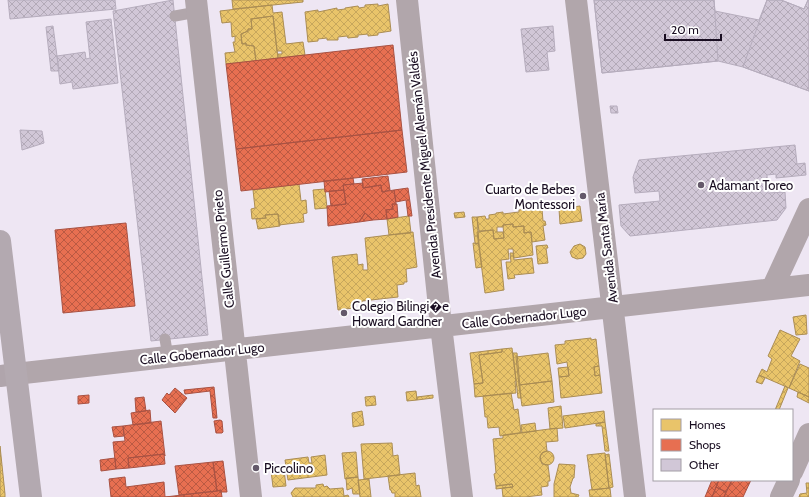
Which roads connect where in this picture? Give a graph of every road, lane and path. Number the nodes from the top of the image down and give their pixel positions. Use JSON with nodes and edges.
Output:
{"nodes":[{"id":1,"x":408,"y":0,"type":"edge"},
{"id":2,"x":576,"y":0,"type":"edge"},
{"id":3,"x":196,"y":6,"type":"edge"},
{"id":4,"x":175,"y":16,"type":"dead end"},
{"id":5,"x":809,"y":209,"type":"edge"},
{"id":6,"x":0,"y":242,"type":"edge"},
{"id":7,"x":809,"y":285,"type":"edge"},
{"id":8,"x":772,"y":289,"type":"junction"},
{"id":9,"x":613,"y":307,"type":"junction"},
{"id":10,"x":441,"y":326,"type":"junction"},
{"id":11,"x":234,"y":349,"type":"junction"},
{"id":12,"x":8,"y":375,"type":"edge"},
{"id":13,"x":809,"y":434,"type":"edge"},
{"id":14,"x":793,"y":470,"type":"edge"},
{"id":15,"x":789,"y":481,"type":"edge"},
{"id":16,"x":31,"y":497,"type":"edge"},
{"id":17,"x":251,"y":497,"type":"edge"},
{"id":18,"x":462,"y":497,"type":"edge"},
{"id":19,"x":635,"y":497,"type":"edge"},
{"id":20,"x":781,"y":497,"type":"edge"}],
"edges":[{"from":1,"to":10,"type":"street","name":"Avenida Presidente Miguel Alemán Valdés"},
{"from":2,"to":9,"type":"street","name":"Avenida Santa María"},
{"from":3,"to":4,"type":"lane"},
{"from":3,"to":11,"type":"street","name":"Calle Guillermo Prieto"},
{"from":5,"to":8,"type":"street"},
{"from":6,"to":12,"type":"main road"},
{"from":7,"to":8,"type":"street","name":"Calle Gobernador Lugo"},
{"from":8,"to":9,"type":"street","name":"Calle Gobernador Lugo"},
{"from":9,"to":10,"type":"street","name":"Calle Gobernador Lugo"},
{"from":9,"to":19,"type":"street","name":"Avenida Santa María"},
{"from":10,"to":11,"type":"street","name":"Calle Gobernador Lugo"},
{"from":10,"to":18,"type":"street","name":"Avenida Presidente Miguel Alemán Valdés"},
{"from":11,"to":12,"type":"street","name":"Calle Gobernador Lugo"},
{"from":11,"to":17,"type":"street","name":"Calle Guillermo Prieto"},
{"from":12,"to":16,"type":"main road"},
{"from":13,"to":14,"type":"street"},
{"from":15,"to":20,"type":"street"}]}
